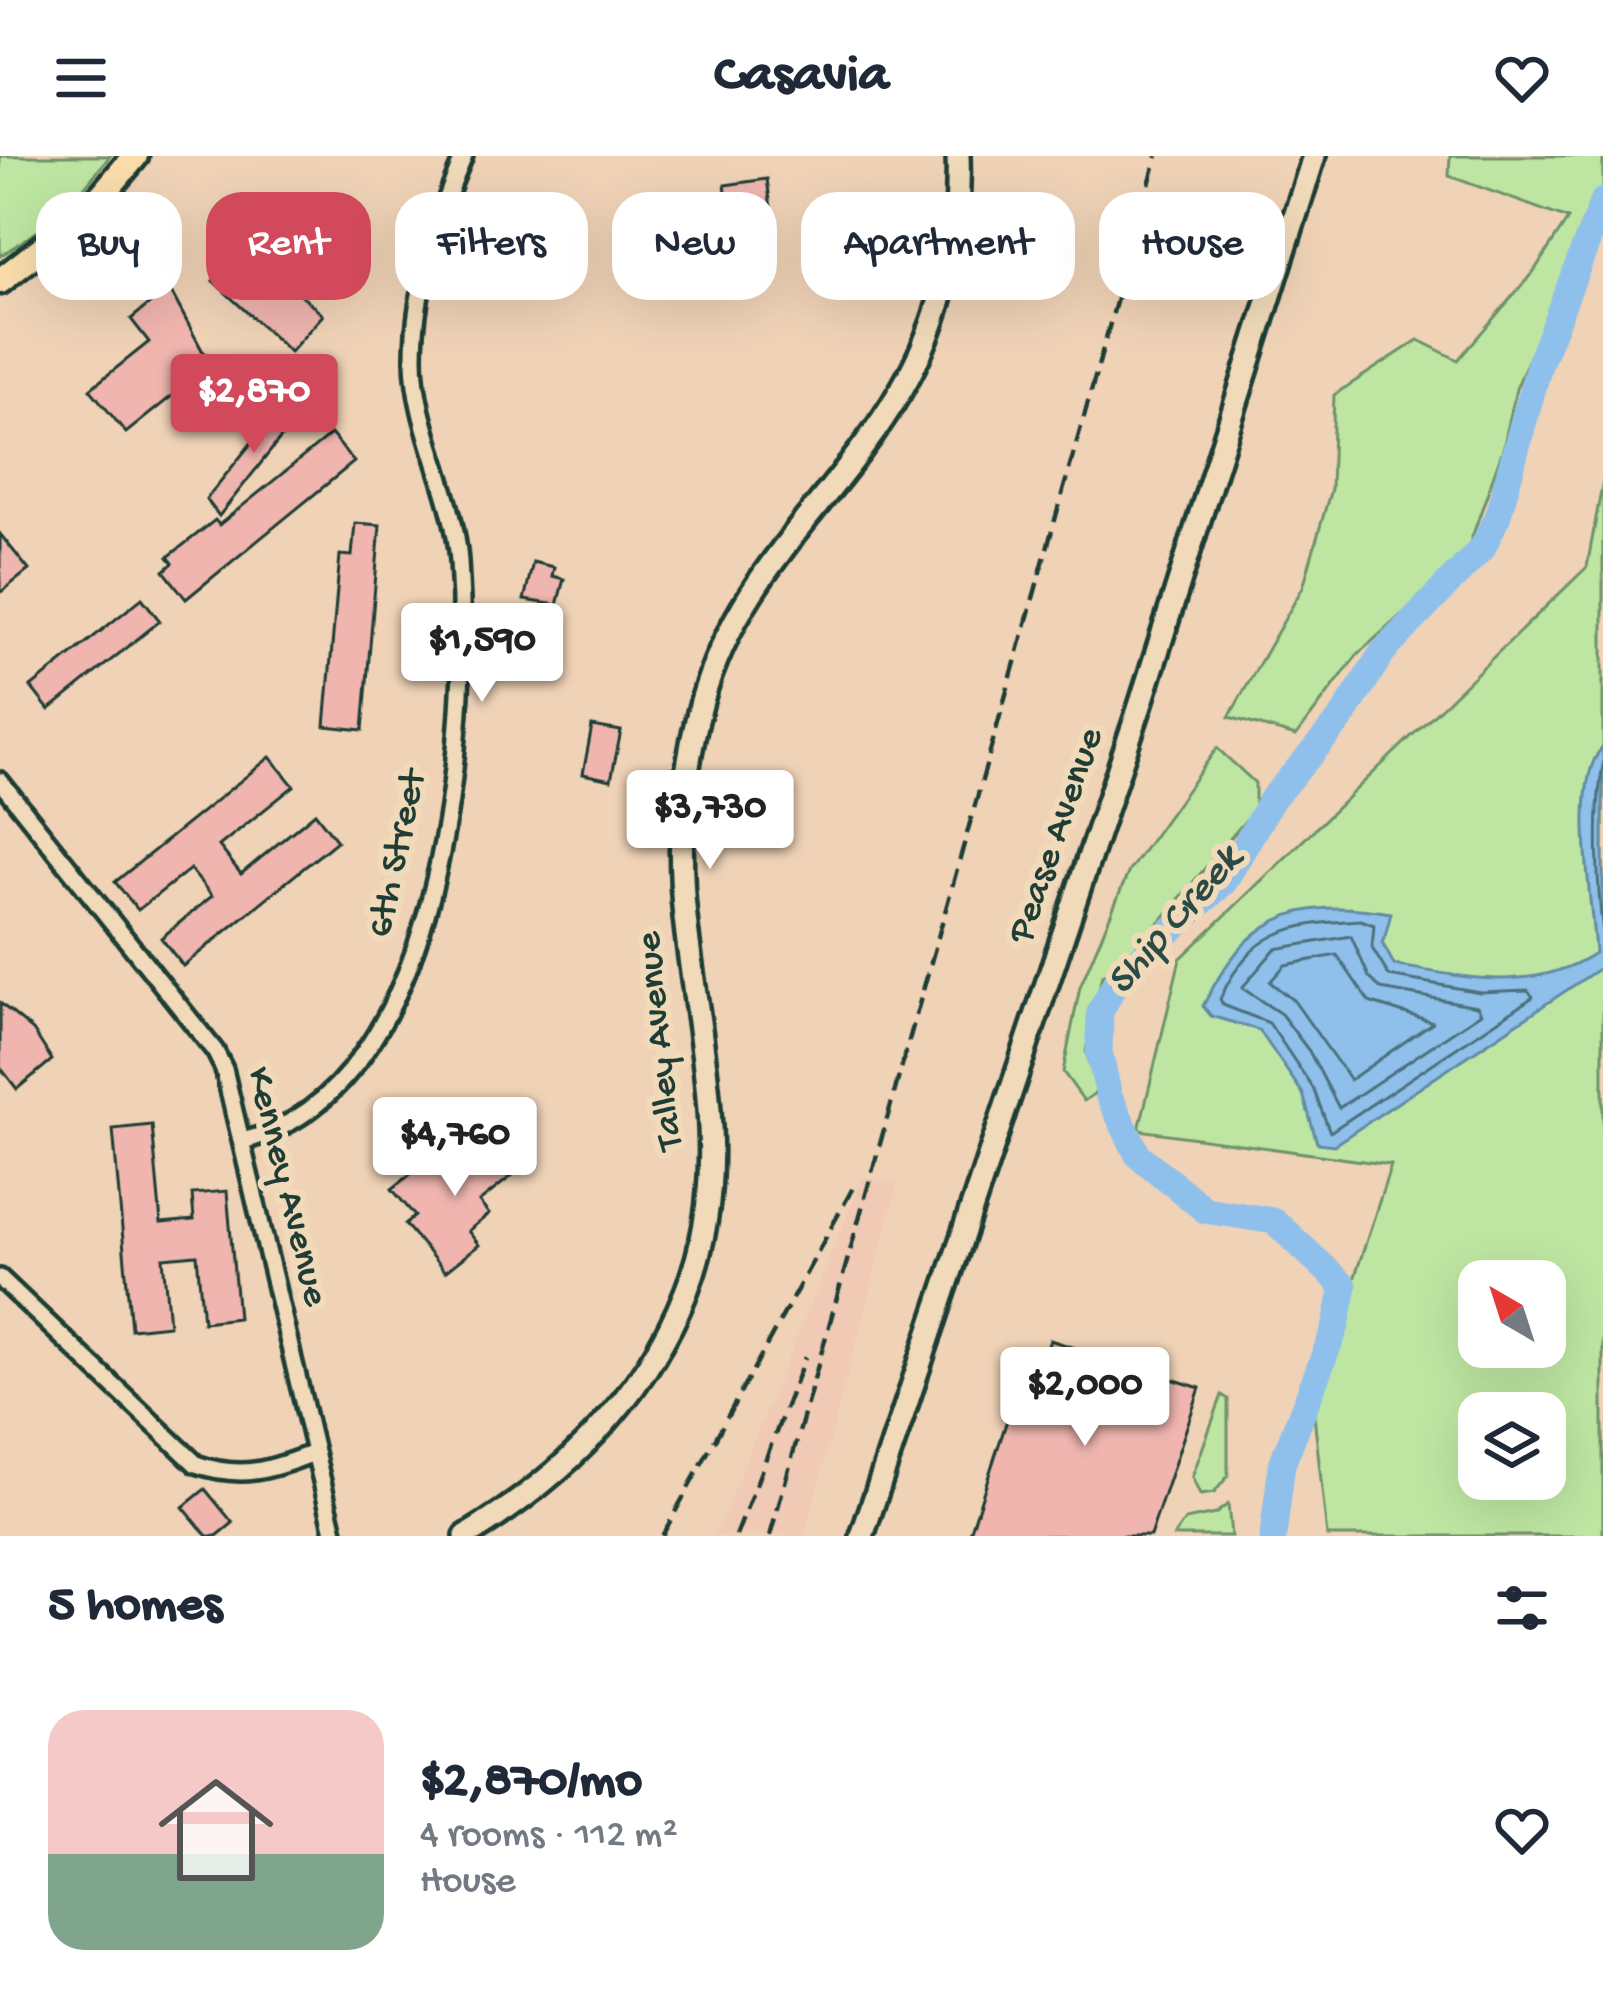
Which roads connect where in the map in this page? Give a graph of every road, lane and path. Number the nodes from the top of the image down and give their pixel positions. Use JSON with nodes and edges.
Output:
{"nodes":[{"id":1,"x":134,"y":156,"type":"edge"},
{"id":2,"x":464,"y":156,"type":"edge"},
{"id":3,"x":958,"y":156,"type":"edge"},
{"id":4,"x":1314,"y":156,"type":"edge"},
{"id":5,"x":0,"y":280,"type":"edge"},
{"id":6,"x":0,"y":781,"type":"edge"},
{"id":7,"x":242,"y":1141,"type":"junction"},
{"id":8,"x":0,"y":1278,"type":"edge"},
{"id":9,"x":314,"y":1453,"type":"junction"},
{"id":10,"x":335,"y":1536,"type":"edge"},
{"id":11,"x":466,"y":1536,"type":"edge"},
{"id":12,"x":862,"y":1536,"type":"edge"}],
"edges":[{"from":1,"to":5,"type":"main road"},
{"from":2,"to":7,"type":"street","name":"6th Street"},
{"from":3,"to":11,"type":"street","name":"Talley Avenue"},
{"from":4,"to":12,"type":"street","name":"Pease Avenue"},
{"from":6,"to":7,"type":"street","name":"Kenney Avenue"},
{"from":7,"to":9,"type":"street","name":"Kenney Avenue"},
{"from":8,"to":9,"type":"street"},
{"from":9,"to":10,"type":"street","name":"Kenney Avenue"}]}
